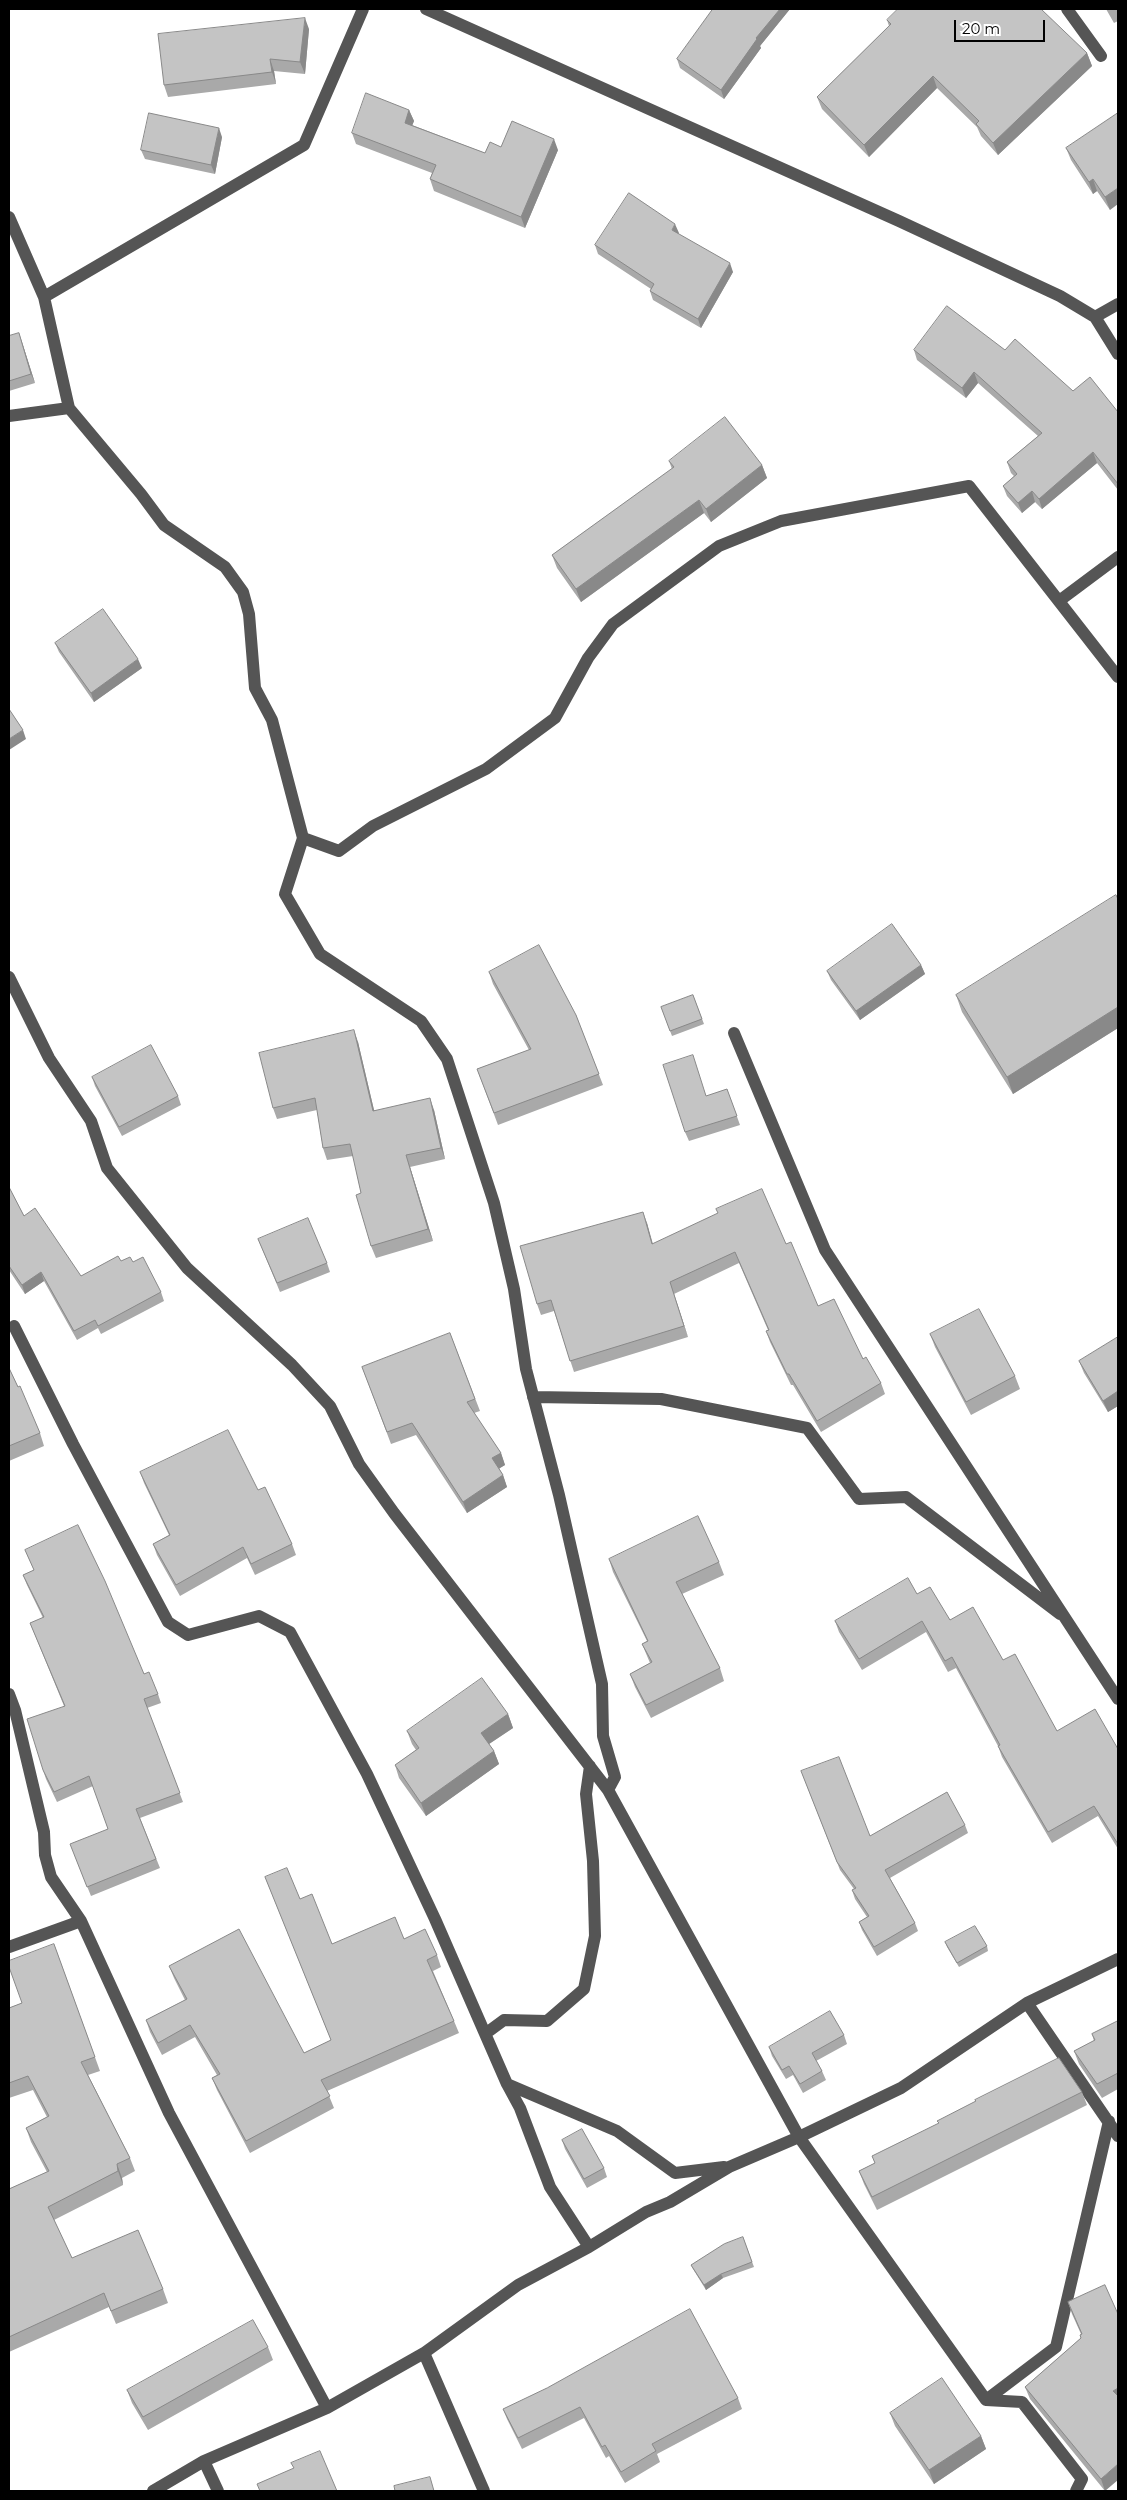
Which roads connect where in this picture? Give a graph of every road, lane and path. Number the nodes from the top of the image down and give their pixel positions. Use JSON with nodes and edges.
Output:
{"nodes":[{"id":1,"x":363,"y":9,"type":"edge"},
{"id":2,"x":426,"y":9,"type":"edge"},
{"id":3,"x":1067,"y":9,"type":"edge"},
{"id":4,"x":1101,"y":56,"type":"dead end"},
{"id":5,"x":9,"y":218,"type":"edge"},
{"id":6,"x":44,"y":297,"type":"junction"},
{"id":7,"x":1118,"y":304,"type":"edge"},
{"id":8,"x":1095,"y":317,"type":"junction"},
{"id":9,"x":1118,"y":354,"type":"edge"},
{"id":10,"x":69,"y":408,"type":"junction"},
{"id":11,"x":9,"y":416,"type":"edge"},
{"id":12,"x":1118,"y":557,"type":"edge"},
{"id":13,"x":1059,"y":601,"type":"junction"},
{"id":14,"x":1118,"y":677,"type":"edge"},
{"id":15,"x":302,"y":838,"type":"junction"},
{"id":16,"x":9,"y":977,"type":"edge"},
{"id":17,"x":734,"y":1033,"type":"dead end"},
{"id":18,"x":14,"y":1326,"type":"dead end"},
{"id":19,"x":533,"y":1397,"type":"junction"},
{"id":20,"x":1068,"y":1620,"type":"junction"},
{"id":21,"x":9,"y":1694,"type":"edge"},
{"id":22,"x":1118,"y":1699,"type":"edge"},
{"id":23,"x":590,"y":1766,"type":"junction"},
{"id":24,"x":608,"y":1790,"type":"junction"},
{"id":25,"x":81,"y":1921,"type":"junction"},
{"id":26,"x":9,"y":1947,"type":"edge"},
{"id":27,"x":1118,"y":1959,"type":"edge"},
{"id":28,"x":1027,"y":2003,"type":"junction"},
{"id":29,"x":485,"y":2034,"type":"junction"},
{"id":30,"x":508,"y":2084,"type":"junction"},
{"id":31,"x":1109,"y":2121,"type":"junction"},
{"id":32,"x":1118,"y":2136,"type":"edge"},
{"id":33,"x":800,"y":2137,"type":"junction"},
{"id":34,"x":729,"y":2167,"type":"junction"},
{"id":35,"x":589,"y":2247,"type":"junction"},
{"id":36,"x":424,"y":2353,"type":"junction"},
{"id":37,"x":986,"y":2400,"type":"junction"},
{"id":38,"x":328,"y":2408,"type":"junction"},
{"id":39,"x":204,"y":2461,"type":"junction"},
{"id":40,"x":153,"y":2491,"type":"edge"},
{"id":41,"x":218,"y":2491,"type":"edge"},
{"id":42,"x":484,"y":2491,"type":"edge"},
{"id":43,"x":1076,"y":2491,"type":"edge"}],
"edges":[{"from":1,"to":6,"type":"street"},
{"from":2,"to":8,"type":"street"},
{"from":3,"to":4,"type":"street"},
{"from":5,"to":6,"type":"street"},
{"from":6,"to":10,"type":"street"},
{"from":7,"to":8,"type":"street"},
{"from":8,"to":9,"type":"street"},
{"from":10,"to":11,"type":"street"},
{"from":10,"to":15,"type":"street"},
{"from":12,"to":13,"type":"street"},
{"from":13,"to":14,"type":"street"},
{"from":13,"to":15,"type":"street"},
{"from":15,"to":19,"type":"street"},
{"from":16,"to":23,"type":"street"},
{"from":17,"to":20,"type":"street"},
{"from":18,"to":29,"type":"street"},
{"from":19,"to":20,"type":"street"},
{"from":19,"to":24,"type":"street"},
{"from":20,"to":22,"type":"street"},
{"from":21,"to":25,"type":"street"},
{"from":23,"to":24,"type":"street"},
{"from":23,"to":29,"type":"street"},
{"from":24,"to":33,"type":"street"},
{"from":25,"to":26,"type":"street"},
{"from":25,"to":38,"type":"street"},
{"from":27,"to":28,"type":"street"},
{"from":28,"to":31,"type":"street"},
{"from":28,"to":33,"type":"street"},
{"from":29,"to":30,"type":"street"},
{"from":30,"to":34,"type":"street"},
{"from":30,"to":35,"type":"street"},
{"from":31,"to":32,"type":"street"},
{"from":31,"to":37,"type":"street"},
{"from":33,"to":34,"type":"street"},
{"from":33,"to":37,"type":"street"},
{"from":34,"to":35,"type":"street"},
{"from":35,"to":36,"type":"street"},
{"from":36,"to":38,"type":"street"},
{"from":36,"to":42,"type":"street"},
{"from":37,"to":43,"type":"street"},
{"from":38,"to":39,"type":"street"},
{"from":39,"to":40,"type":"street"},
{"from":39,"to":41,"type":"street"}]}
